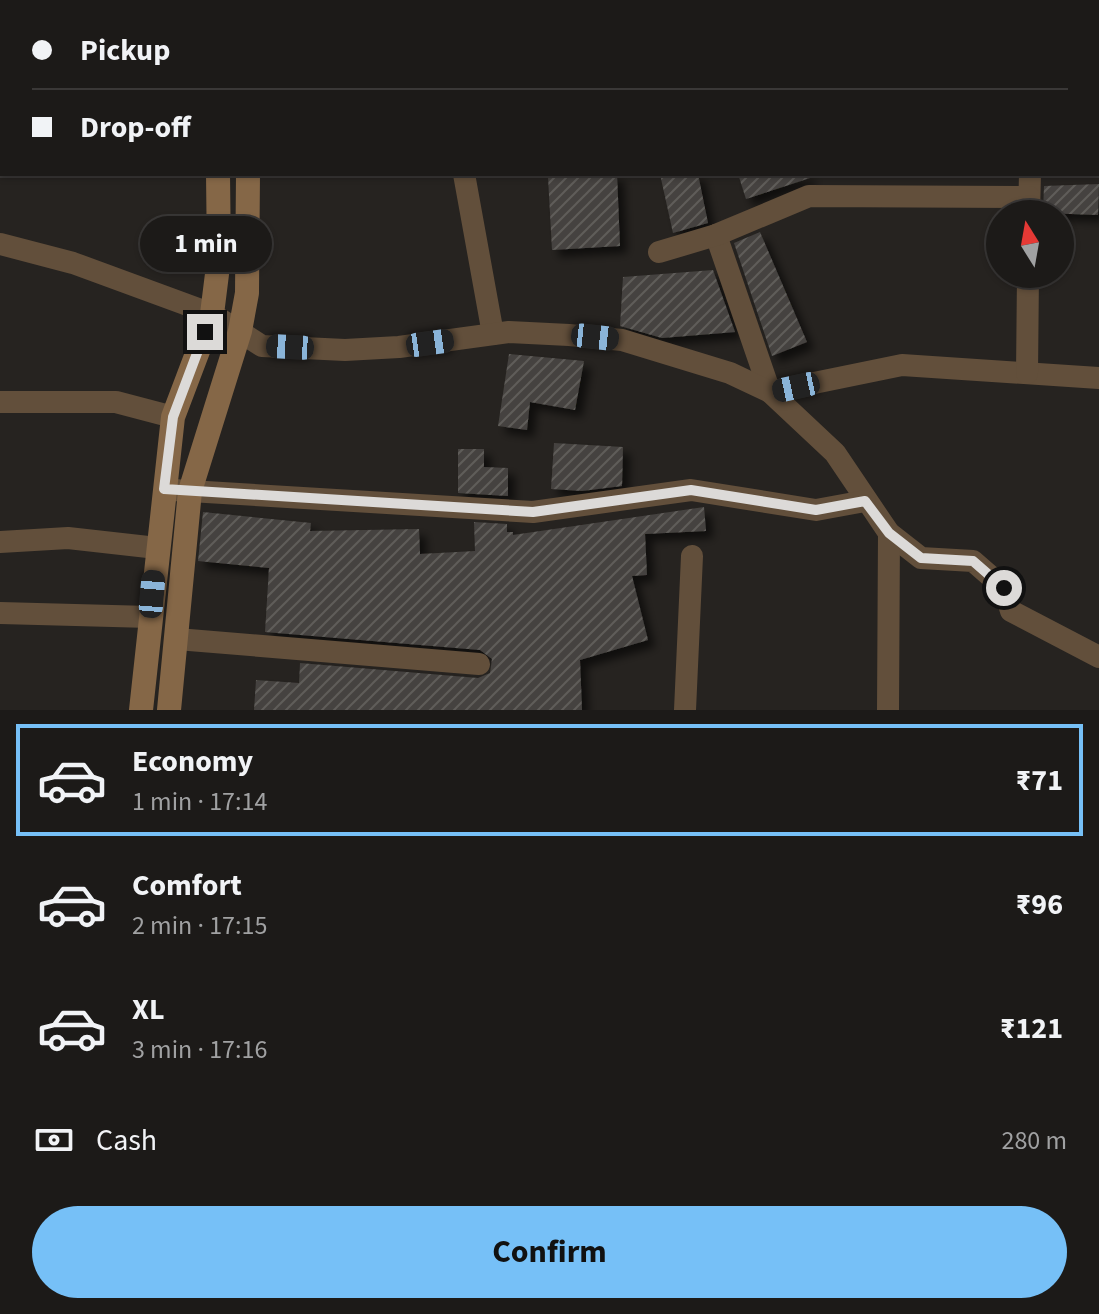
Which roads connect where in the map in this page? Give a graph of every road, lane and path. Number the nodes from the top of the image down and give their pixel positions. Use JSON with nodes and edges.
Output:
{"nodes":[{"id":1,"x":218,"y":176,"type":"edge"},
{"id":2,"x":248,"y":176,"type":"edge"},
{"id":3,"x":464,"y":176,"type":"edge"},
{"id":4,"x":1030,"y":176,"type":"edge"},
{"id":5,"x":1029,"y":200,"type":"edge"},
{"id":6,"x":986,"y":204,"type":"edge"},
{"id":7,"x":716,"y":235,"type":"junction"},
{"id":8,"x":0,"y":244,"type":"edge"},
{"id":9,"x":659,"y":252,"type":"dead end"},
{"id":10,"x":1028,"y":288,"type":"edge"},
{"id":11,"x":212,"y":314,"type":"junction"},
{"id":12,"x":240,"y":331,"type":"junction"},
{"id":13,"x":493,"y":334,"type":"junction"},
{"id":14,"x":1027,"y":373,"type":"junction"},
{"id":15,"x":1099,"y":378,"type":"edge"},
{"id":16,"x":770,"y":392,"type":"junction"},
{"id":17,"x":0,"y":402,"type":"edge"},
{"id":18,"x":173,"y":417,"type":"junction"},
{"id":19,"x":164,"y":489,"type":"junction"},
{"id":20,"x":190,"y":491,"type":"junction"},
{"id":21,"x":865,"y":501,"type":"junction"},
{"id":22,"x":889,"y":533,"type":"junction"},
{"id":23,"x":0,"y":542,"type":"edge"},
{"id":24,"x":157,"y":548,"type":"junction"},
{"id":25,"x":692,"y":556,"type":"dead end"},
{"id":26,"x":0,"y":613,"type":"edge"},
{"id":27,"x":150,"y":617,"type":"junction"},
{"id":28,"x":177,"y":639,"type":"junction"},
{"id":29,"x":1099,"y":657,"type":"edge"},
{"id":30,"x":479,"y":664,"type":"dead end"},
{"id":31,"x":141,"y":710,"type":"edge"},
{"id":32,"x":169,"y":710,"type":"edge"},
{"id":33,"x":685,"y":710,"type":"edge"},
{"id":34,"x":888,"y":710,"type":"edge"}],
"edges":[{"from":1,"to":11,"type":"main road"},
{"from":2,"to":12,"type":"main road"},
{"from":3,"to":13,"type":"street"},
{"from":4,"to":5,"type":"street"},
{"from":6,"to":7,"type":"street"},
{"from":7,"to":9,"type":"street"},
{"from":7,"to":16,"type":"street"},
{"from":8,"to":11,"type":"street"},
{"from":10,"to":14,"type":"street"},
{"from":11,"to":12,"type":"street"},
{"from":11,"to":18,"type":"main road"},
{"from":12,"to":13,"type":"street"},
{"from":12,"to":20,"type":"main road"},
{"from":13,"to":16,"type":"street"},
{"from":14,"to":15,"type":"street"},
{"from":14,"to":16,"type":"street"},
{"from":16,"to":21,"type":"street"},
{"from":17,"to":18,"type":"street"},
{"from":18,"to":19,"type":"main road"},
{"from":19,"to":20,"type":"street"},
{"from":19,"to":24,"type":"main road"},
{"from":20,"to":21,"type":"street"},
{"from":20,"to":28,"type":"main road"},
{"from":21,"to":22,"type":"street"},
{"from":22,"to":29,"type":"street"},
{"from":22,"to":34,"type":"street"},
{"from":23,"to":24,"type":"street"},
{"from":24,"to":27,"type":"main road"},
{"from":25,"to":33,"type":"street"},
{"from":26,"to":27,"type":"street"},
{"from":27,"to":31,"type":"main road"},
{"from":28,"to":30,"type":"street"},
{"from":28,"to":32,"type":"main road"}]}
